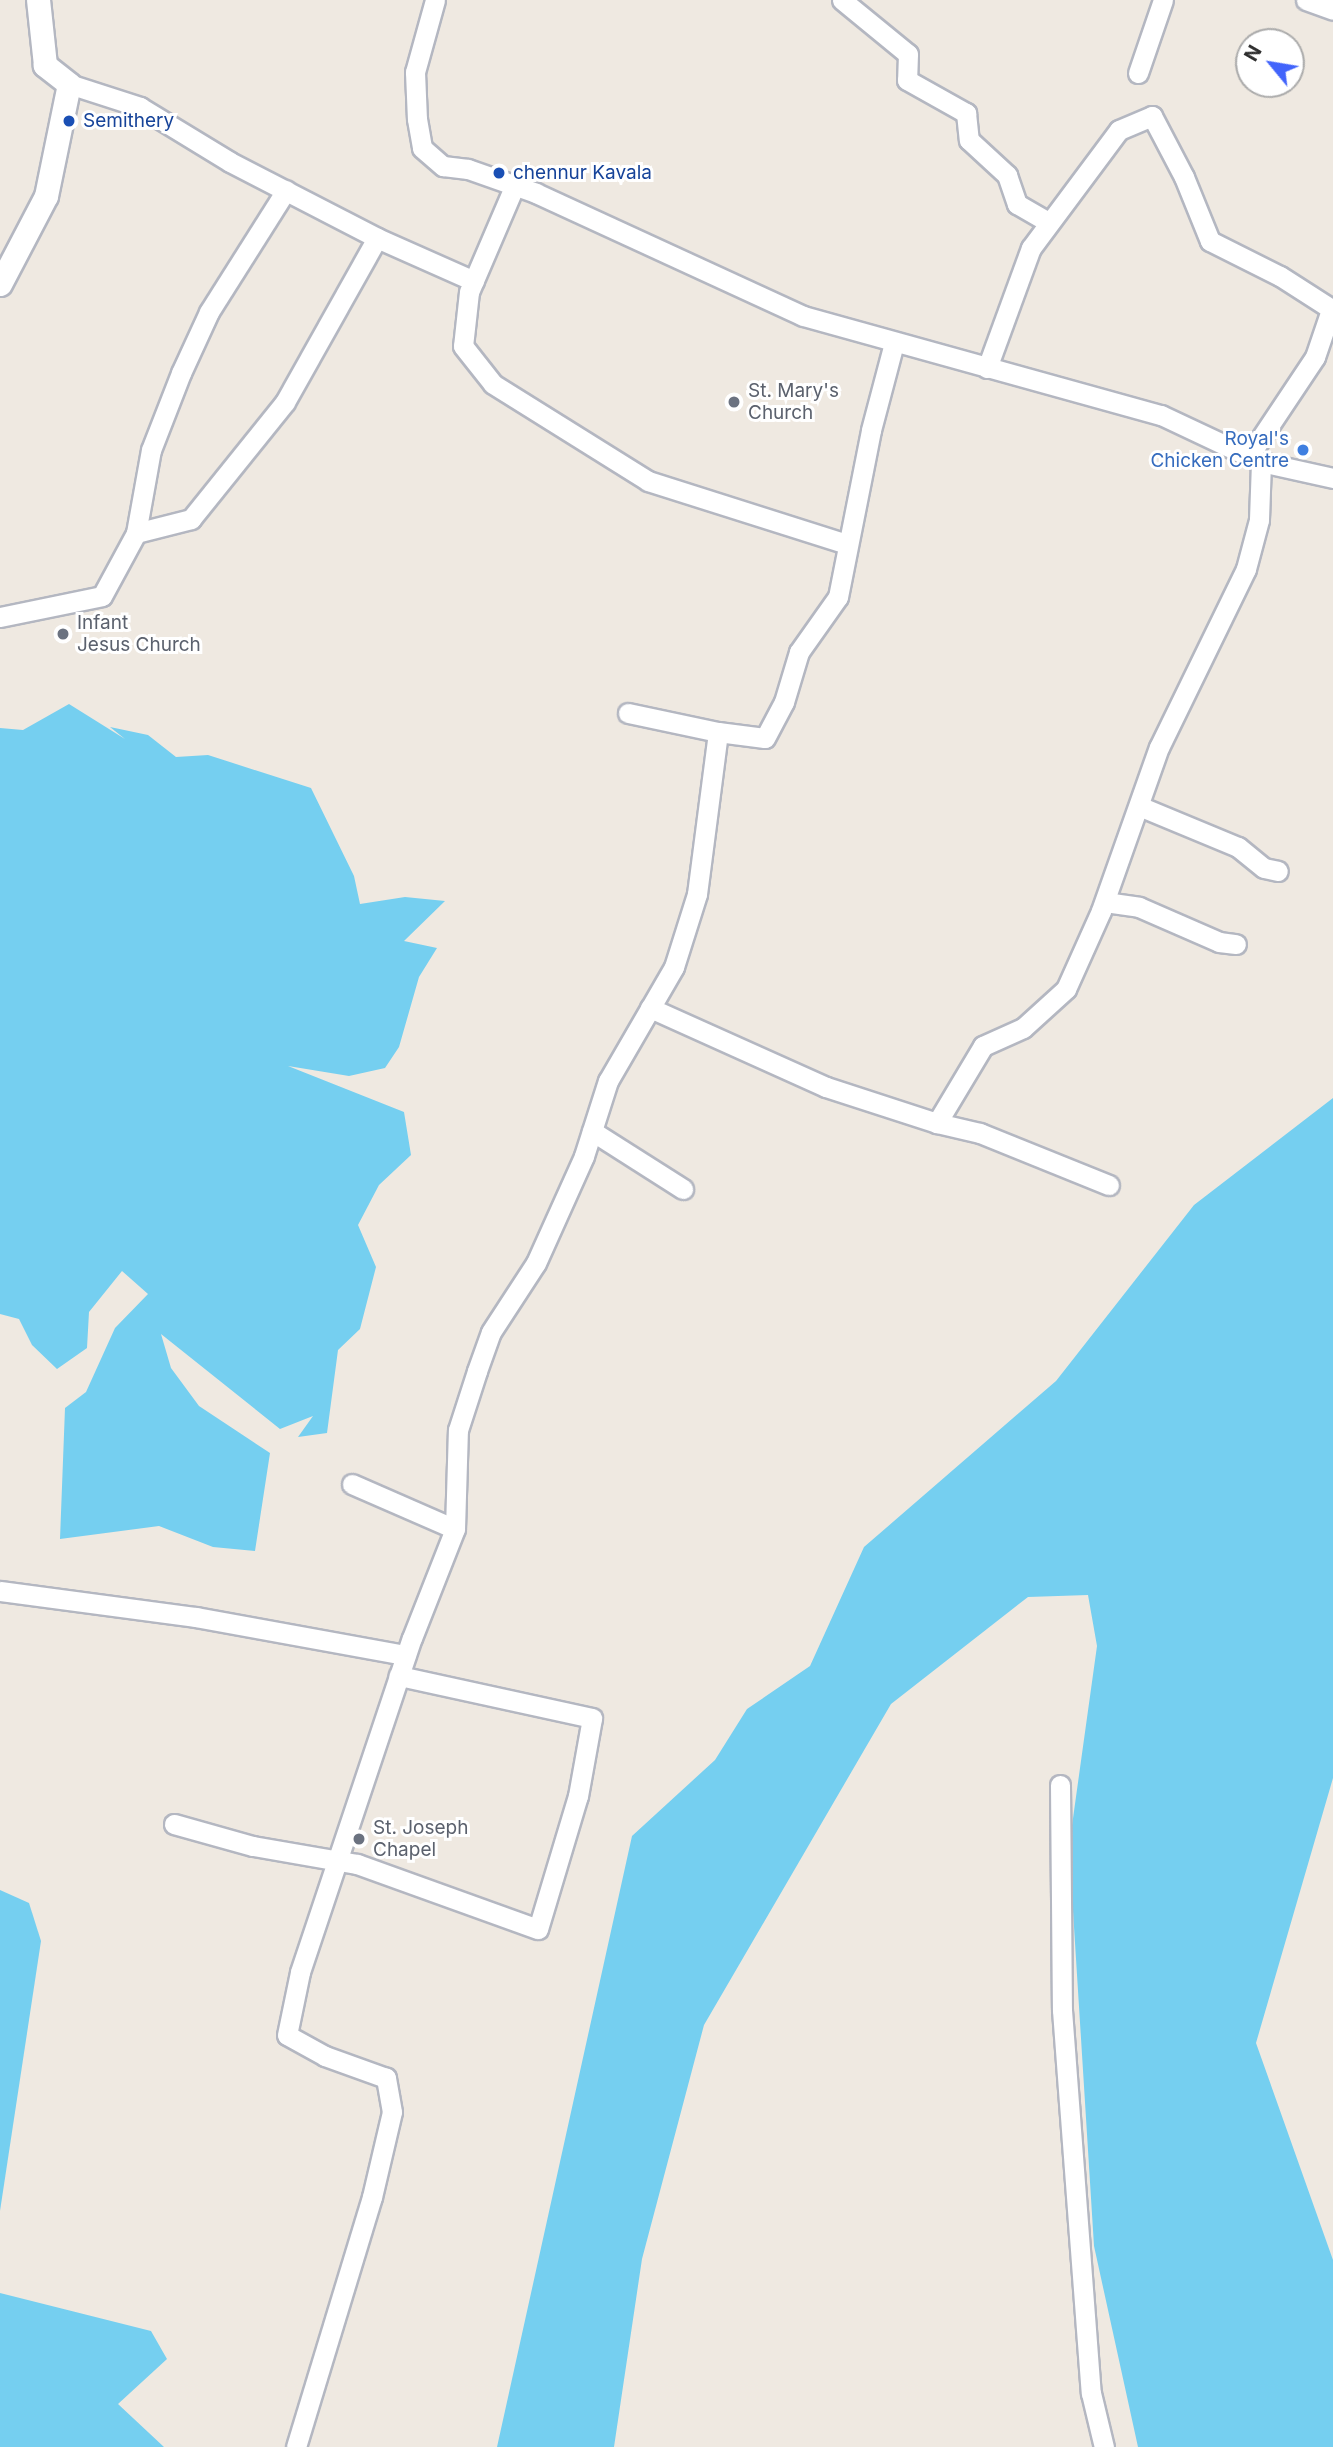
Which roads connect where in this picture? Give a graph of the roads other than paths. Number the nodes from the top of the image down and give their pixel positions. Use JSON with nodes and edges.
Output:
{"nodes":[{"id":1,"x":38,"y":0,"type":"edge"},
{"id":2,"x":435,"y":0,"type":"edge"},
{"id":3,"x":842,"y":0,"type":"edge"},
{"id":4,"x":1163,"y":0,"type":"edge"},
{"id":5,"x":1306,"y":0,"type":"edge"},
{"id":6,"x":1333,"y":10,"type":"edge"},
{"id":7,"x":1138,"y":72,"type":"dead end"},
{"id":8,"x":69,"y":84,"type":"junction"},
{"id":9,"x":514,"y":187,"type":"junction"},
{"id":10,"x":286,"y":190,"type":"junction"},
{"id":11,"x":1048,"y":222,"type":"junction"},
{"id":12,"x":377,"y":238,"type":"junction"},
{"id":13,"x":474,"y":281,"type":"junction"},
{"id":14,"x":0,"y":284,"type":"edge"},
{"id":15,"x":1332,"y":310,"type":"edge"},
{"id":16,"x":894,"y":343,"type":"junction"},
{"id":17,"x":987,"y":368,"type":"junction"},
{"id":18,"x":1255,"y":459,"type":"junction"},
{"id":19,"x":1333,"y":478,"type":"edge"},
{"id":20,"x":136,"y":533,"type":"junction"},
{"id":21,"x":847,"y":544,"type":"junction"},
{"id":22,"x":0,"y":617,"type":"edge"},
{"id":23,"x":628,"y":713,"type":"dead end"},
{"id":24,"x":718,"y":732,"type":"junction"},
{"id":25,"x":1139,"y":806,"type":"junction"},
{"id":26,"x":1278,"y":871,"type":"dead end"},
{"id":27,"x":1105,"y":902,"type":"junction"},
{"id":28,"x":1237,"y":944,"type":"dead end"},
{"id":29,"x":650,"y":1008,"type":"junction"},
{"id":30,"x":937,"y":1123,"type":"junction"},
{"id":31,"x":592,"y":1131,"type":"junction"},
{"id":32,"x":1110,"y":1185,"type":"dead end"},
{"id":33,"x":682,"y":1189,"type":"dead end"},
{"id":34,"x":352,"y":1484,"type":"dead end"},
{"id":35,"x":456,"y":1529,"type":"junction"},
{"id":36,"x":0,"y":1591,"type":"edge"},
{"id":37,"x":406,"y":1655,"type":"junction"},
{"id":38,"x":398,"y":1676,"type":"junction"},
{"id":39,"x":1060,"y":1784,"type":"dead end"},
{"id":40,"x":174,"y":1824,"type":"dead end"},
{"id":41,"x":336,"y":1860,"type":"junction"},
{"id":42,"x":296,"y":2447,"type":"edge"},
{"id":43,"x":1104,"y":2447,"type":"edge"}],
"edges":[{"from":1,"to":8,"type":"street"},
{"from":2,"to":9,"type":"street"},
{"from":3,"to":11,"type":"street"},
{"from":4,"to":7,"type":"street"},
{"from":5,"to":6,"type":"street"},
{"from":8,"to":10,"type":"street"},
{"from":8,"to":14,"type":"street"},
{"from":9,"to":13,"type":"street"},
{"from":9,"to":16,"type":"street"},
{"from":10,"to":12,"type":"street"},
{"from":10,"to":20,"type":"street"},
{"from":11,"to":15,"type":"street"},
{"from":11,"to":17,"type":"street"},
{"from":12,"to":13,"type":"street"},
{"from":12,"to":20,"type":"street"},
{"from":13,"to":21,"type":"street"},
{"from":15,"to":18,"type":"street"},
{"from":16,"to":17,"type":"street"},
{"from":16,"to":21,"type":"street"},
{"from":17,"to":18,"type":"street"},
{"from":18,"to":19,"type":"street"},
{"from":18,"to":25,"type":"street"},
{"from":20,"to":22,"type":"street"},
{"from":21,"to":24,"type":"street"},
{"from":23,"to":24,"type":"street"},
{"from":24,"to":29,"type":"street"},
{"from":25,"to":26,"type":"street"},
{"from":25,"to":27,"type":"street"},
{"from":27,"to":28,"type":"street"},
{"from":27,"to":30,"type":"street"},
{"from":29,"to":30,"type":"street"},
{"from":29,"to":31,"type":"street"},
{"from":30,"to":32,"type":"street"},
{"from":31,"to":33,"type":"street"},
{"from":31,"to":35,"type":"street"},
{"from":34,"to":35,"type":"street"},
{"from":35,"to":37,"type":"street"},
{"from":36,"to":37,"type":"street"},
{"from":37,"to":38,"type":"street"},
{"from":38,"to":41,"type":"street"},
{"from":38,"to":41,"type":"street"},
{"from":39,"to":43,"type":"street"},
{"from":40,"to":41,"type":"street"},
{"from":41,"to":42,"type":"street"}]}
